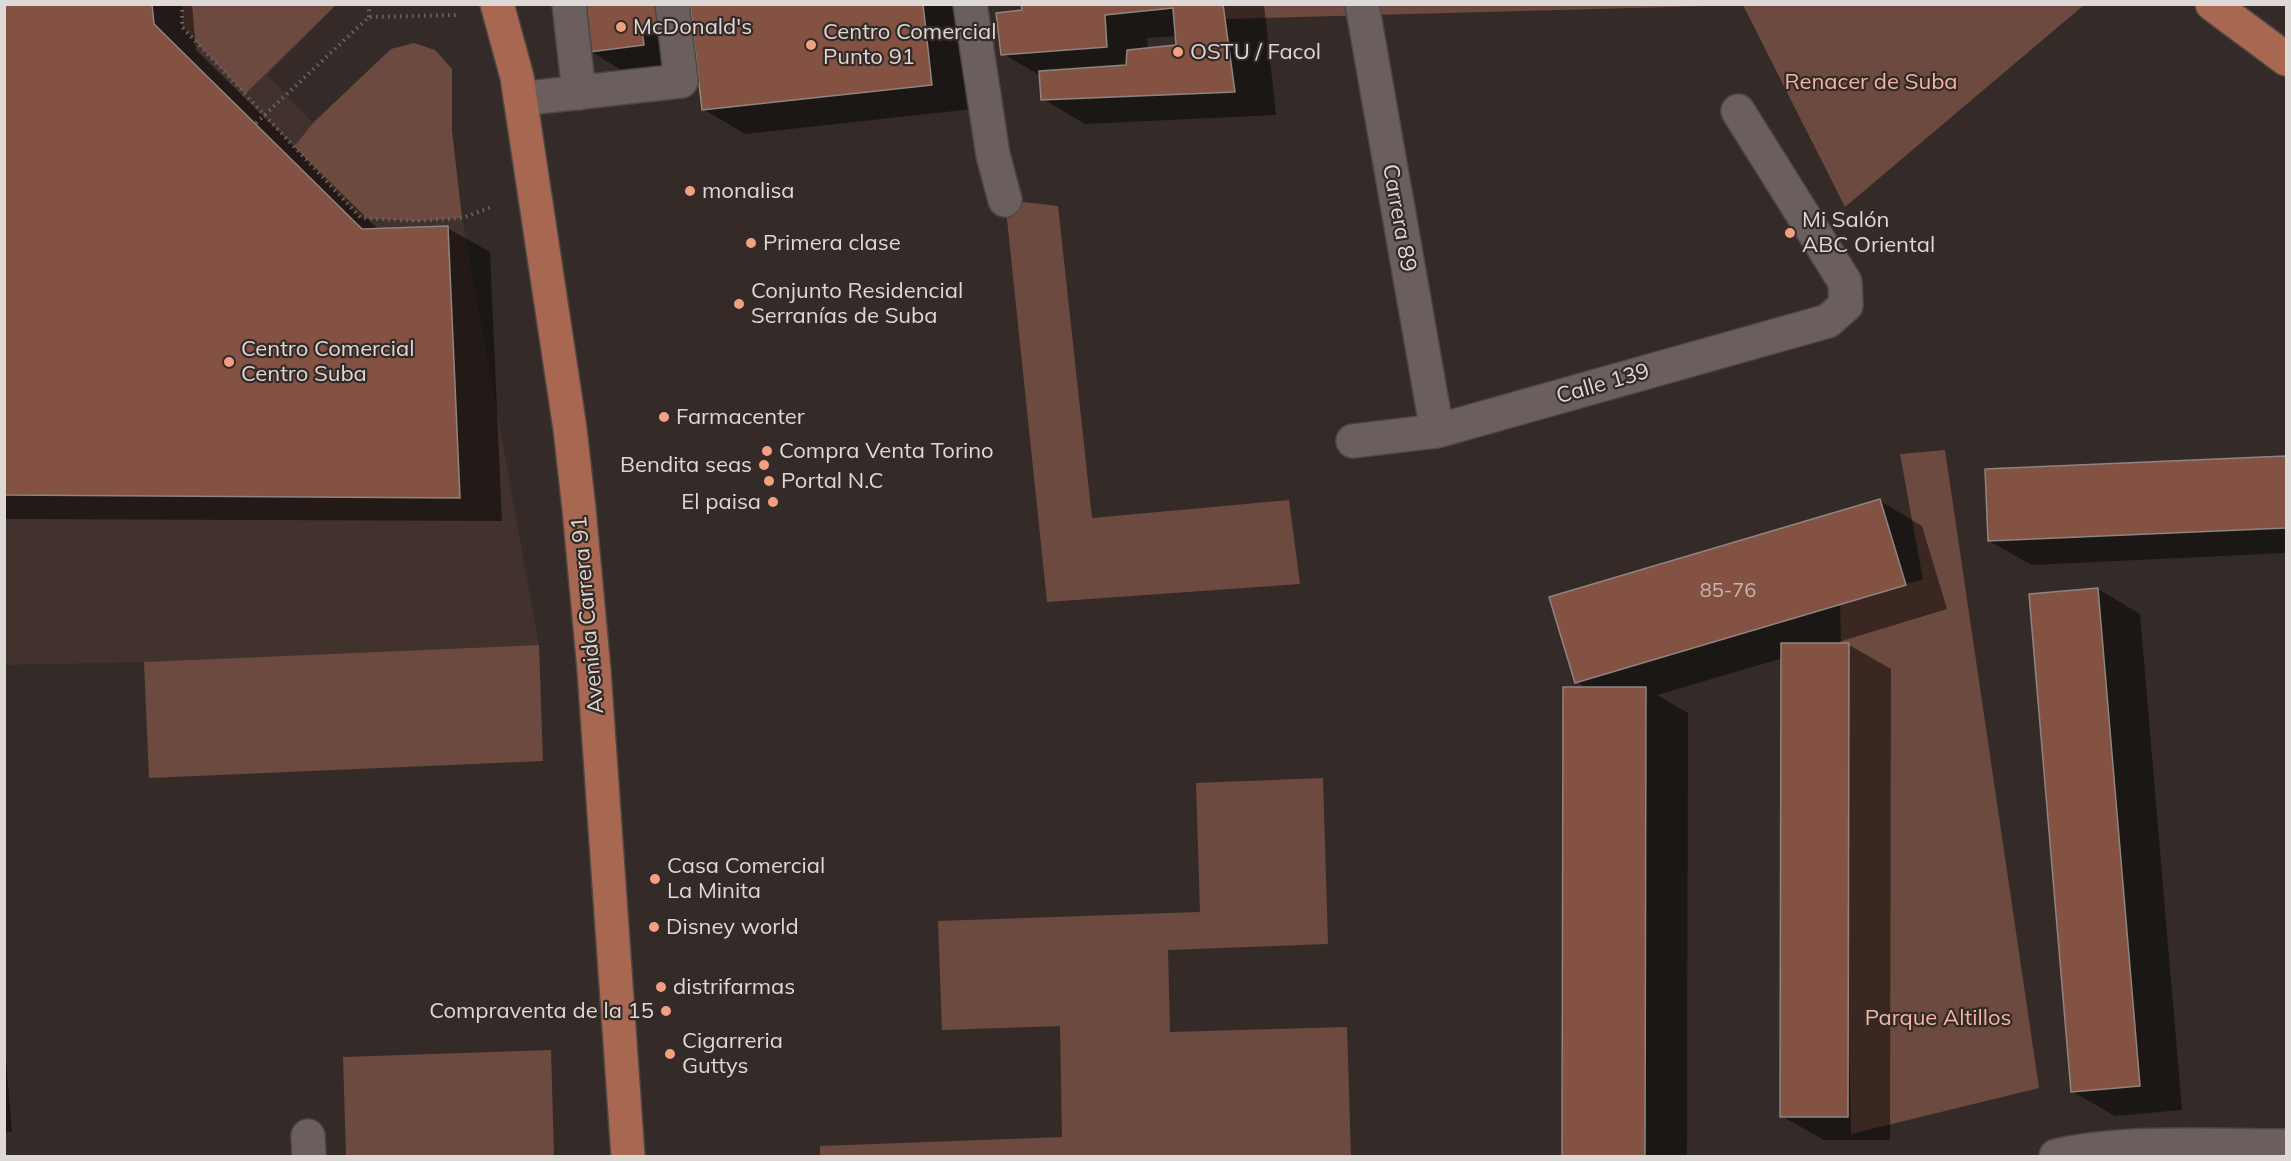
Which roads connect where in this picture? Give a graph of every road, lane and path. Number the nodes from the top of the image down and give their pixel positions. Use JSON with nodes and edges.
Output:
{"nodes":[{"id":1,"x":182,"y":4,"type":"edge"},
{"id":2,"x":369,"y":4,"type":"edge"},
{"id":3,"x":497,"y":4,"type":"edge"},
{"id":4,"x":519,"y":4,"type":"edge"},
{"id":5,"x":569,"y":4,"type":"edge"},
{"id":6,"x":672,"y":4,"type":"edge"},
{"id":7,"x":970,"y":4,"type":"edge"},
{"id":8,"x":1362,"y":4,"type":"edge"},
{"id":9,"x":2212,"y":4,"type":"edge"},
{"id":10,"x":458,"y":15,"type":"dead end"},
{"id":11,"x":369,"y":17,"type":"junction"},
{"id":12,"x":2286,"y":59,"type":"edge"},
{"id":13,"x":519,"y":88,"type":"junction"},
{"id":14,"x":579,"y":93,"type":"junction"},
{"id":15,"x":1738,"y":111,"type":"dead end"},
{"id":16,"x":265,"y":115,"type":"junction"},
{"id":17,"x":256,"y":123,"type":"dead end"},
{"id":18,"x":1005,"y":200,"type":"dead end"},
{"id":19,"x":492,"y":207,"type":"dead end"},
{"id":20,"x":1437,"y":431,"type":"junction"},
{"id":21,"x":1353,"y":441,"type":"dead end"},
{"id":22,"x":2286,"y":1146,"type":"edge"},
{"id":23,"x":628,"y":1156,"type":"edge"},
{"id":24,"x":2056,"y":1156,"type":"edge"}],
"edges":[{"from":1,"to":16,"type":"path"},
{"from":2,"to":11,"type":"path"},
{"from":3,"to":13,"type":"main road","name":"Avenida Carrera 91"},
{"from":4,"to":13,"type":"main road","name":"Avenida Carrera 91"},
{"from":5,"to":14,"type":"street"},
{"from":6,"to":14,"type":"street"},
{"from":7,"to":18,"type":"street"},
{"from":8,"to":20,"type":"street","name":"Carrera 89"},
{"from":9,"to":12,"type":"main road"},
{"from":10,"to":11,"type":"path"},
{"from":11,"to":16,"type":"path"},
{"from":13,"to":14,"type":"street"},
{"from":13,"to":23,"type":"main road","name":"Avenida Carrera 91"},
{"from":15,"to":20,"type":"street","name":"Calle 139"},
{"from":16,"to":17,"type":"path"},
{"from":16,"to":19,"type":"path"},
{"from":20,"to":21,"type":"street","name":"Calle 139"},
{"from":22,"to":24,"type":"street"}]}
